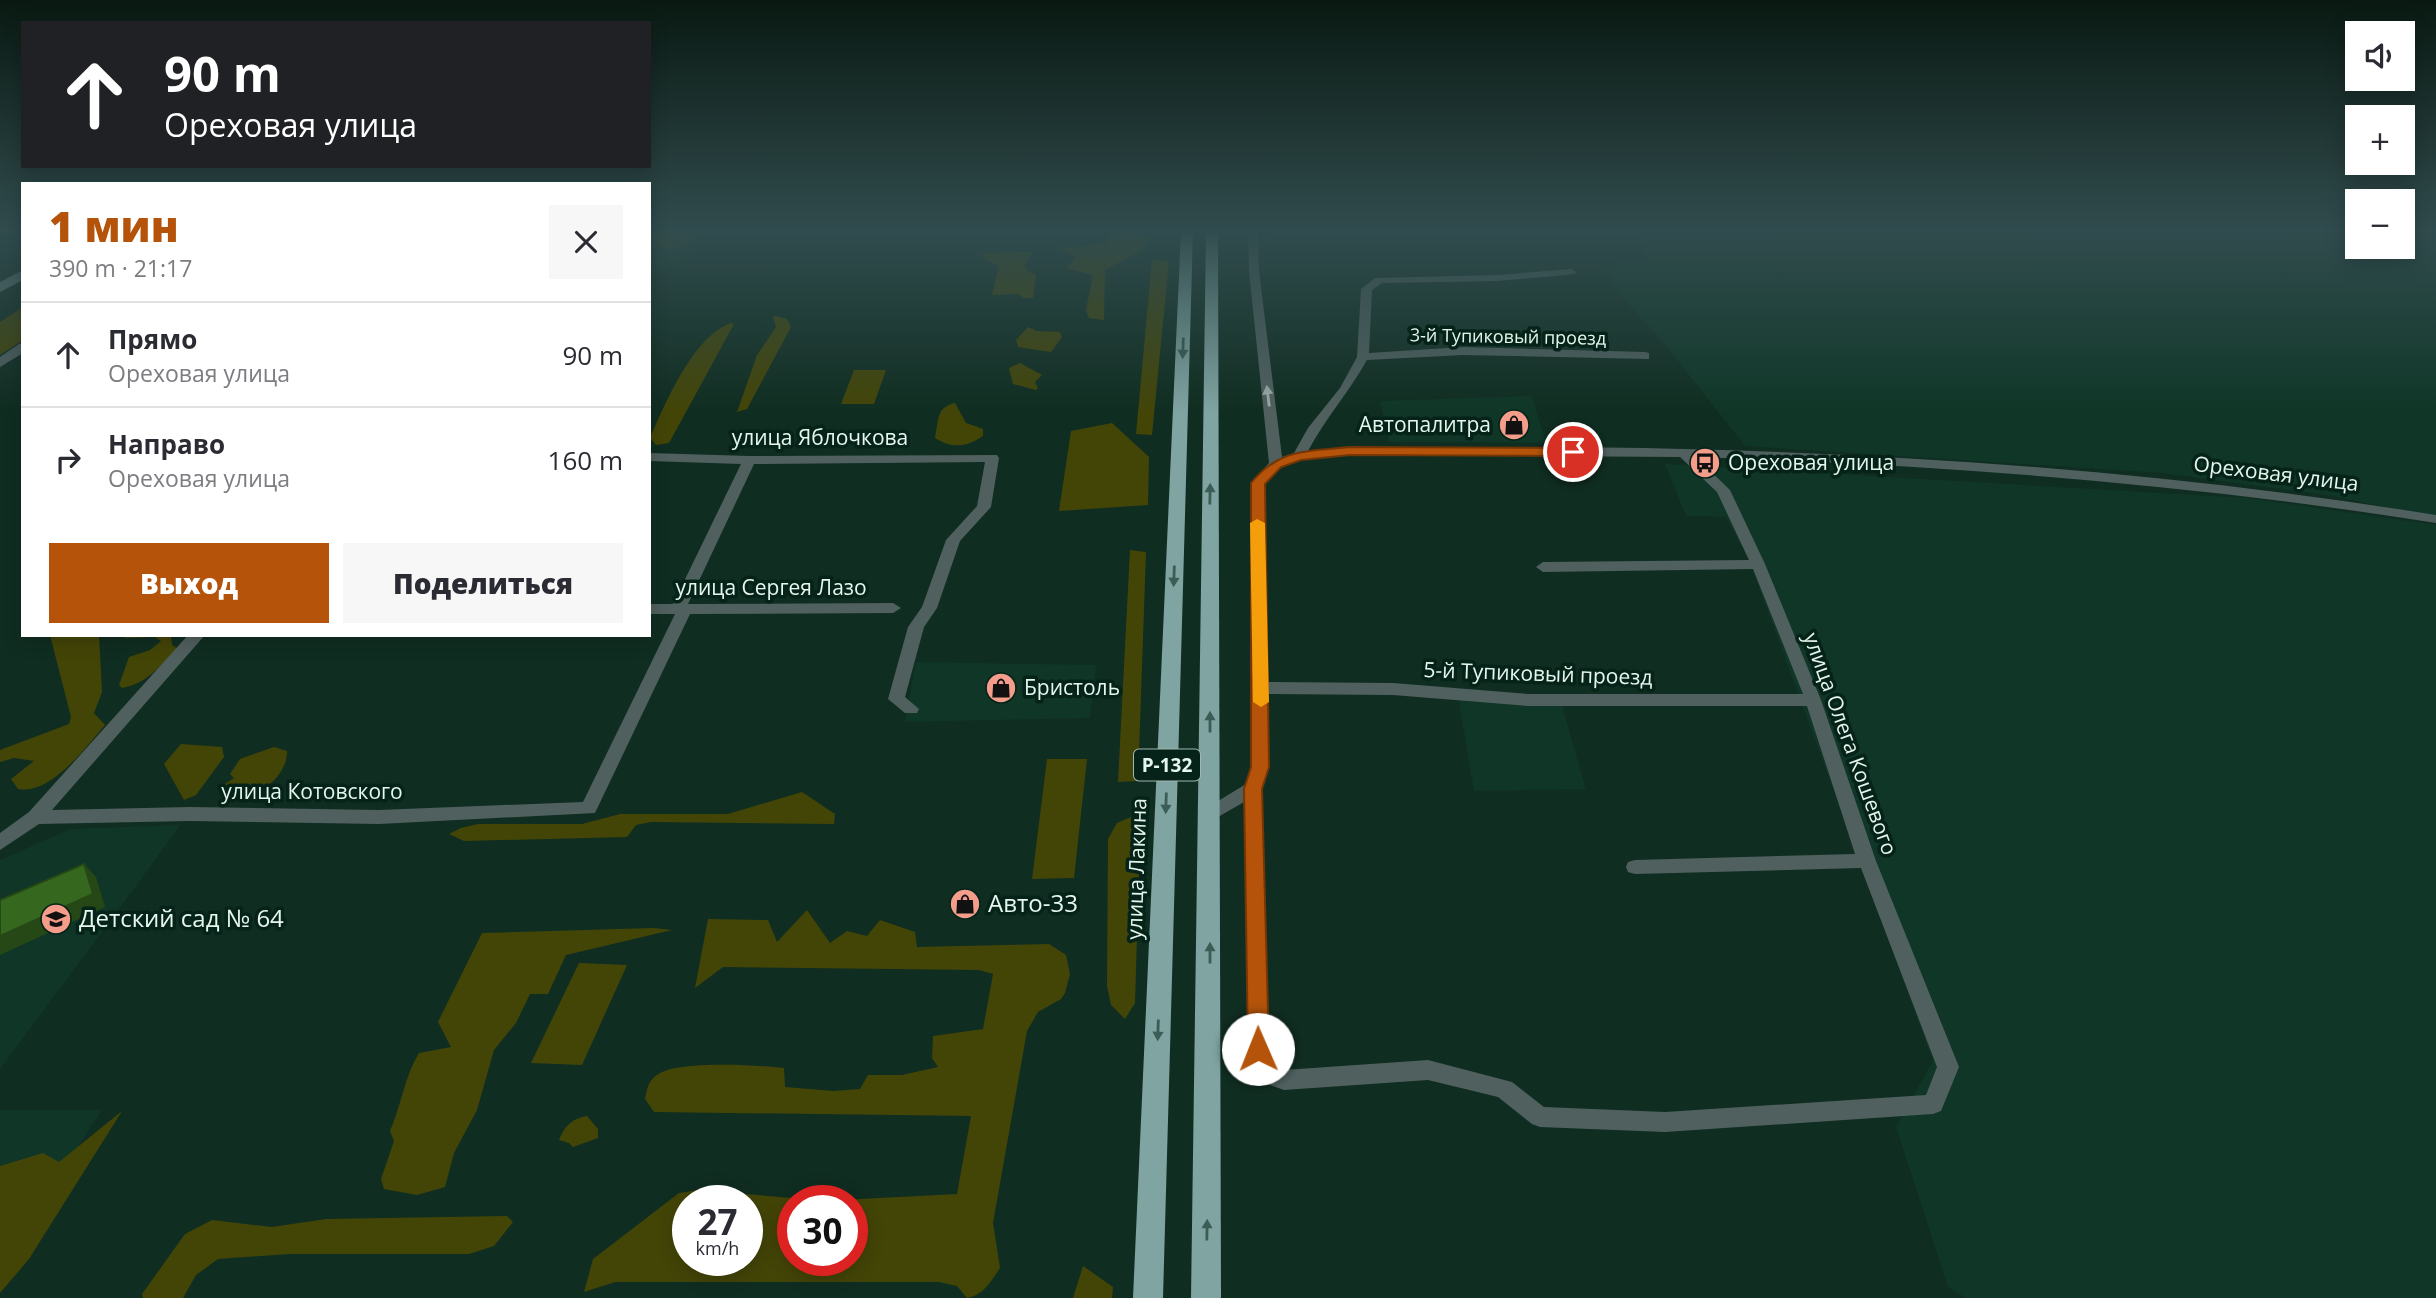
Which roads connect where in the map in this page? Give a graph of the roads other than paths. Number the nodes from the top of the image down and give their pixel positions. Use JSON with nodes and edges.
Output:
{"nodes":[{"id":1,"x":1185,"y":292,"type":"edge"},
{"id":2,"x":1211,"y":292,"type":"edge"},
{"id":3,"x":1256,"y":292,"type":"edge"},
{"id":4,"x":1367,"y":292,"type":"edge"},
{"id":5,"x":21,"y":348,"type":"edge"},
{"id":6,"x":1363,"y":356,"type":"junction"},
{"id":7,"x":1645,"y":356,"type":"dead end"},
{"id":8,"x":0,"y":363,"type":"edge"},
{"id":9,"x":1684,"y":453,"type":"junction"},
{"id":10,"x":1299,"y":456,"type":"junction"},
{"id":11,"x":651,"y":457,"type":"edge"},
{"id":12,"x":749,"y":460,"type":"junction"},
{"id":13,"x":1276,"y":464,"type":"junction"},
{"id":14,"x":2436,"y":519,"type":"edge"},
{"id":15,"x":1758,"y":564,"type":"junction"},
{"id":16,"x":1543,"y":568,"type":"dead end"},
{"id":17,"x":893,"y":608,"type":"dead end"},
{"id":18,"x":682,"y":609,"type":"junction"},
{"id":19,"x":651,"y":610,"type":"edge"},
{"id":20,"x":195,"y":637,"type":"edge"},
{"id":21,"x":1261,"y":688,"type":"junction"},
{"id":22,"x":1813,"y":700,"type":"junction"},
{"id":23,"x":911,"y":709,"type":"dead end"},
{"id":24,"x":1253,"y":789,"type":"junction"},
{"id":25,"x":1211,"y":814,"type":"junction"},
{"id":26,"x":35,"y":817,"type":"junction"},
{"id":27,"x":0,"y":843,"type":"edge"},
{"id":28,"x":1867,"y":861,"type":"junction"},
{"id":29,"x":1635,"y":867,"type":"dead end"},
{"id":30,"x":1148,"y":1298,"type":"edge"},
{"id":31,"x":1206,"y":1298,"type":"edge"}],
"edges":[{"from":1,"to":30,"type":"highway","name":"улица Лакина","number":"Р-132","one_way":true},
{"from":25,"to":2,"type":"highway","number":"Р-132","one_way":true},
{"from":13,"to":3,"type":"street","one_way":true},
{"from":4,"to":6,"type":"street"},
{"from":5,"to":8,"type":"street"},
{"from":6,"to":7,"type":"street","name":"3-й Тупиковый проезд"},
{"from":6,"to":10,"type":"street"},
{"from":9,"to":10,"type":"street","name":"Ореховая улица"},
{"from":9,"to":14,"type":"street","name":"Ореховая улица"},
{"from":9,"to":15,"type":"street","name":"улица Олега Кошевого"},
{"from":10,"to":13,"type":"street","name":"Ореховая улица"},
{"from":11,"to":12,"type":"street","name":"улица Яблочкова"},
{"from":12,"to":18,"type":"street"},
{"from":12,"to":23,"type":"street","name":"улица Яблочкова"},
{"from":13,"to":21,"type":"street"},
{"from":15,"to":16,"type":"street"},
{"from":15,"to":22,"type":"street","name":"улица Олега Кошевого"},
{"from":17,"to":18,"type":"street","name":"улица Сергея Лазо"},
{"from":18,"to":19,"type":"street","name":"улица Сергея Лазо"},
{"from":18,"to":26,"type":"street","name":"улица Котовского"},
{"from":20,"to":26,"type":"street"},
{"from":21,"to":22,"type":"street","name":"5-й Тупиковый проезд"},
{"from":21,"to":24,"type":"street"},
{"from":22,"to":28,"type":"street","name":"улица Олега Кошевого"},
{"from":24,"to":25,"type":"street"},
{"from":24,"to":28,"type":"street","name":"улица Олега Кошевого"},
{"from":31,"to":25,"type":"highway","number":"Р-132","one_way":true},
{"from":26,"to":27,"type":"street"},
{"from":28,"to":29,"type":"street"}]}
